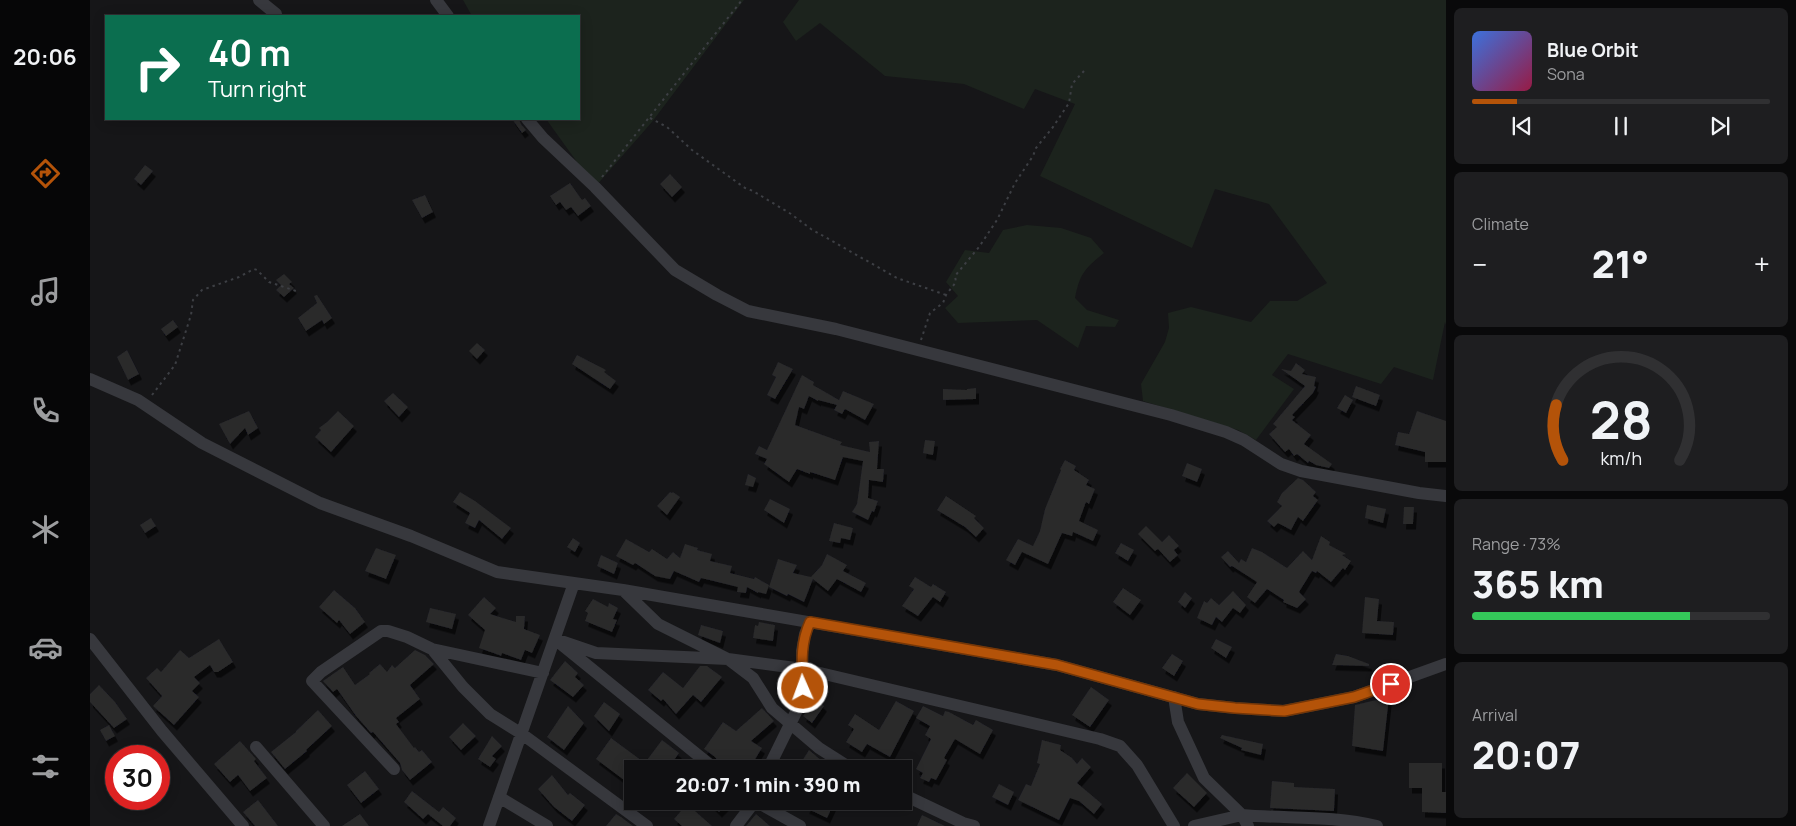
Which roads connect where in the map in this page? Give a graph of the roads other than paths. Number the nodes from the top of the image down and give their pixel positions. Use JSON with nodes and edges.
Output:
{"nodes":[{"id":1,"x":259,"y":0,"type":"edge"},
{"id":2,"x":436,"y":0,"type":"edge"},
{"id":3,"x":276,"y":14,"type":"dead end"},
{"id":4,"x":447,"y":15,"type":"edge"},
{"id":5,"x":528,"y":120,"type":"edge"},
{"id":6,"x":90,"y":379,"type":"edge"},
{"id":7,"x":1446,"y":496,"type":"edge"},
{"id":8,"x":574,"y":583,"type":"junction"},
{"id":9,"x":623,"y":590,"type":"junction"},
{"id":10,"x":810,"y":622,"type":"junction"},
{"id":11,"x":90,"y":639,"type":"edge"},
{"id":12,"x":555,"y":639,"type":"junction"},
{"id":13,"x":432,"y":650,"type":"junction"},
{"id":14,"x":728,"y":659,"type":"junction"},
{"id":15,"x":1446,"y":664,"type":"edge"},
{"id":16,"x":802,"y":669,"type":"junction"},
{"id":17,"x":543,"y":673,"type":"junction"},
{"id":18,"x":1174,"y":697,"type":"junction"},
{"id":19,"x":790,"y":722,"type":"junction"},
{"id":20,"x":522,"y":734,"type":"junction"},
{"id":21,"x":256,"y":747,"type":"dead end"},
{"id":22,"x":704,"y":760,"type":"edge"},
{"id":23,"x":772,"y":760,"type":"edge"},
{"id":24,"x":838,"y":760,"type":"edge"},
{"id":25,"x":394,"y":769,"type":"dead end"},
{"id":26,"x":499,"y":797,"type":"junction"},
{"id":27,"x":912,"y":799,"type":"edge"},
{"id":28,"x":748,"y":810,"type":"edge"},
{"id":29,"x":771,"y":810,"type":"edge"},
{"id":30,"x":1245,"y":820,"type":"edge"},
{"id":31,"x":243,"y":826,"type":"edge"},
{"id":32,"x":324,"y":826,"type":"edge"},
{"id":33,"x":489,"y":826,"type":"edge"},
{"id":34,"x":547,"y":826,"type":"edge"},
{"id":35,"x":647,"y":826,"type":"edge"},
{"id":36,"x":736,"y":826,"type":"edge"},
{"id":37,"x":800,"y":826,"type":"edge"},
{"id":38,"x":974,"y":826,"type":"edge"},
{"id":39,"x":1174,"y":826,"type":"edge"},
{"id":40,"x":1194,"y":826,"type":"edge"},
{"id":41,"x":1377,"y":826,"type":"edge"}],
"edges":[{"from":1,"to":3,"type":"street"},
{"from":2,"to":4,"type":"street"},
{"from":5,"to":7,"type":"street"},
{"from":6,"to":8,"type":"street"},
{"from":8,"to":9,"type":"street"},
{"from":8,"to":12,"type":"street"},
{"from":9,"to":10,"type":"street"},
{"from":9,"to":14,"type":"street"},
{"from":10,"to":16,"type":"street"},
{"from":10,"to":18,"type":"street"},
{"from":11,"to":31,"type":"street"},
{"from":12,"to":14,"type":"street"},
{"from":12,"to":17,"type":"street"},
{"from":12,"to":22,"type":"street"},
{"from":13,"to":17,"type":"street"},
{"from":13,"to":20,"type":"street"},
{"from":13,"to":25,"type":"street"},
{"from":14,"to":16,"type":"street"},
{"from":14,"to":19,"type":"street"},
{"from":15,"to":18,"type":"street"},
{"from":16,"to":19,"type":"street"},
{"from":16,"to":39,"type":"street"},
{"from":17,"to":20,"type":"street"},
{"from":18,"to":30,"type":"street"},
{"from":19,"to":23,"type":"street"},
{"from":19,"to":24,"type":"street"},
{"from":20,"to":26,"type":"street"},
{"from":20,"to":35,"type":"street"},
{"from":21,"to":32,"type":"street"},
{"from":26,"to":33,"type":"street"},
{"from":26,"to":34,"type":"street"},
{"from":27,"to":38,"type":"street"},
{"from":28,"to":36,"type":"street"},
{"from":29,"to":37,"type":"street"},
{"from":30,"to":40,"type":"street"},
{"from":30,"to":41,"type":"street"}]}
